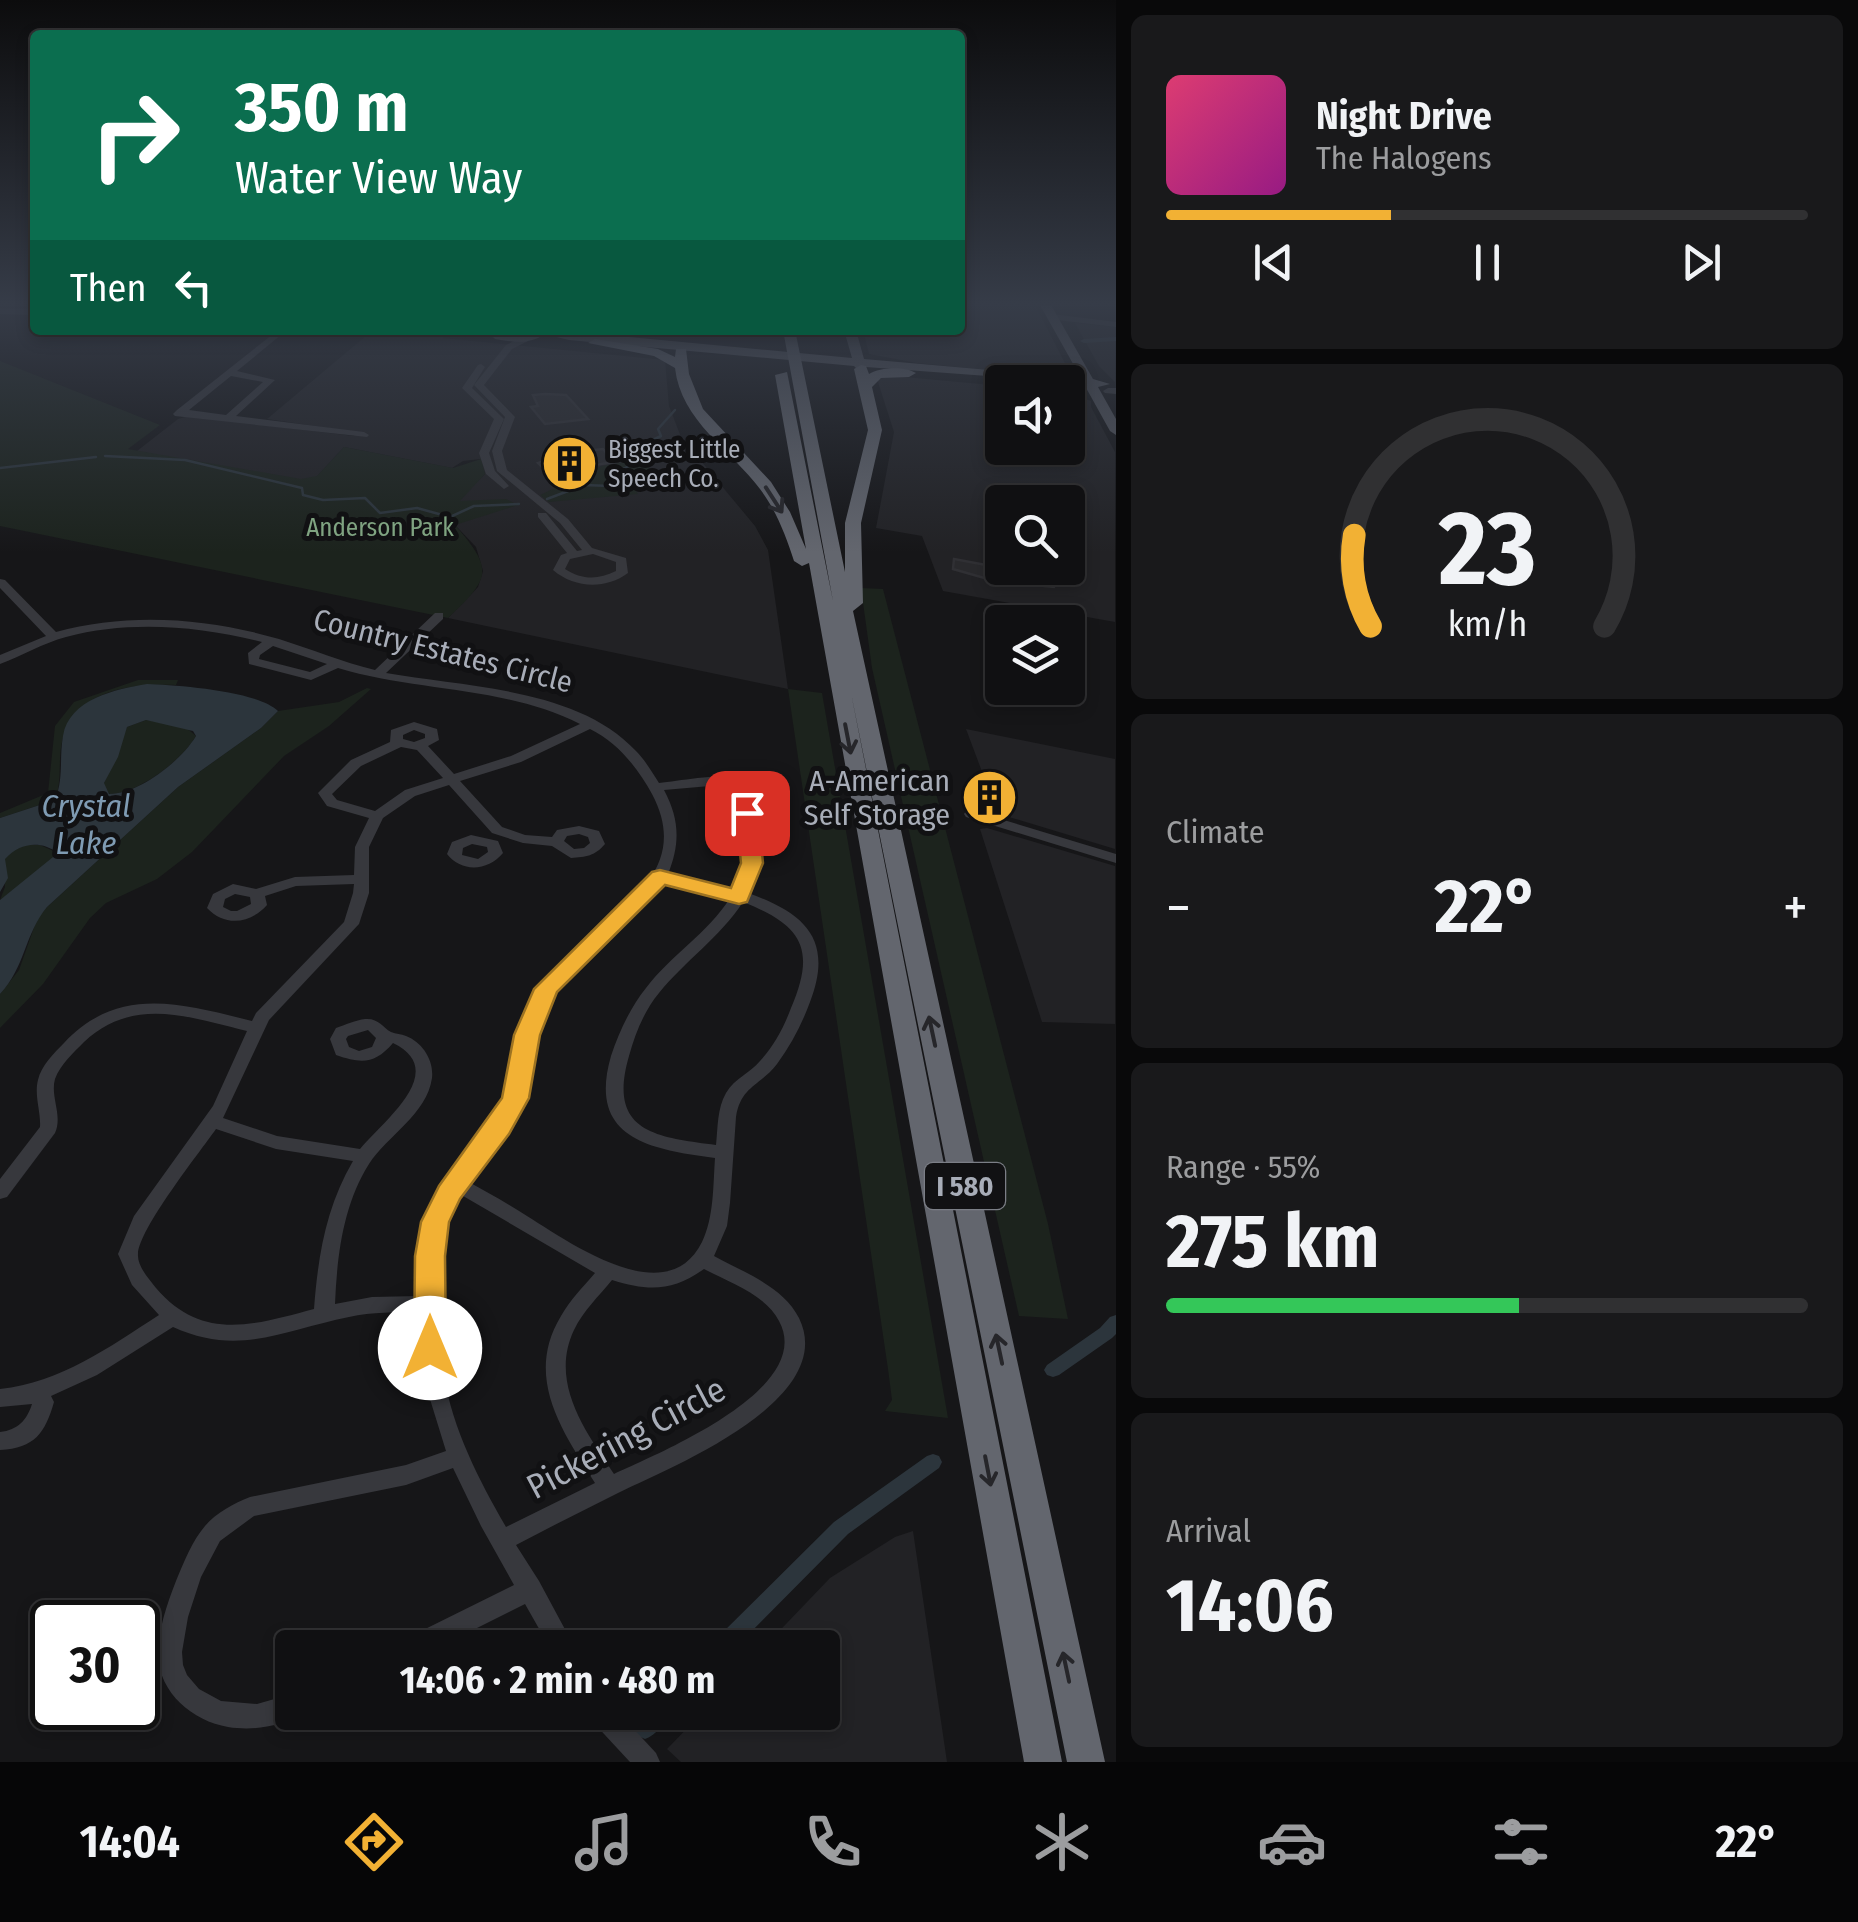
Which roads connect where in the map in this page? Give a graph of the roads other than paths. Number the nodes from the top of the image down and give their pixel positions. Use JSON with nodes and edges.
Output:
{"nodes":[{"id":1,"x":212,"y":387,"type":"edge"},
{"id":2,"x":262,"y":387,"type":"edge"},
{"id":3,"x":468,"y":387,"type":"edge"},
{"id":4,"x":481,"y":387,"type":"edge"},
{"id":5,"x":684,"y":387,"type":"edge"},
{"id":6,"x":792,"y":387,"type":"edge"},
{"id":7,"x":865,"y":387,"type":"edge"},
{"id":8,"x":1104,"y":387,"type":"edge"},
{"id":9,"x":228,"y":418,"type":"junction"},
{"id":10,"x":1116,"y":431,"type":"edge"},
{"id":11,"x":364,"y":435,"type":"dead end"},
{"id":12,"x":589,"y":551,"type":"junction"},
{"id":13,"x":574,"y":554,"type":"junction"},
{"id":14,"x":1,"y":582,"type":"edge"},
{"id":15,"x":834,"y":610,"type":"junction"},
{"id":16,"x":439,"y":616,"type":"dead end"},
{"id":17,"x":53,"y":636,"type":"junction"},
{"id":18,"x":272,"y":642,"type":"junction"},
{"id":19,"x":0,"y":660,"type":"edge"},
{"id":20,"x":338,"y":663,"type":"junction"},
{"id":21,"x":378,"y":675,"type":"junction"},
{"id":22,"x":590,"y":724,"type":"junction"},
{"id":23,"x":451,"y":779,"type":"junction"},
{"id":24,"x":739,"y":779,"type":"junction"},
{"id":25,"x":781,"y":783,"type":"dead end"},
{"id":26,"x":656,"y":787,"type":"junction"},
{"id":27,"x":971,"y":814,"type":"dead end"},
{"id":28,"x":378,"y":816,"type":"junction"},
{"id":29,"x":556,"y":842,"type":"dead end"},
{"id":30,"x":1116,"y":859,"type":"edge"},
{"id":31,"x":660,"y":877,"type":"junction"},
{"id":32,"x":361,"y":878,"type":"junction"},
{"id":33,"x":257,"y":894,"type":"dead end"},
{"id":34,"x":739,"y":897,"type":"junction"},
{"id":35,"x":256,"y":1028,"type":"junction"},
{"id":36,"x":385,"y":1036,"type":"dead end"},
{"id":37,"x":213,"y":1121,"type":"junction"},
{"id":38,"x":724,"y":1153,"type":"junction"},
{"id":39,"x":365,"y":1156,"type":"junction"},
{"id":40,"x":456,"y":1184,"type":"junction"},
{"id":41,"x":0,"y":1192,"type":"edge"},
{"id":42,"x":704,"y":1260,"type":"junction"},
{"id":43,"x":606,"y":1272,"type":"junction"},
{"id":44,"x":430,"y":1304,"type":"junction"},
{"id":45,"x":324,"y":1314,"type":"junction"},
{"id":46,"x":171,"y":1318,"type":"junction"},
{"id":47,"x":36,"y":1393,"type":"junction"},
{"id":48,"x":0,"y":1398,"type":"edge"},
{"id":49,"x":0,"y":1441,"type":"edge"},
{"id":50,"x":459,"y":1456,"type":"junction"},
{"id":51,"x":610,"y":1487,"type":"junction"},
{"id":52,"x":504,"y":1539,"type":"junction"},
{"id":53,"x":531,"y":1589,"type":"junction"},
{"id":54,"x":448,"y":1630,"type":"edge"},
{"id":55,"x":553,"y":1630,"type":"edge"},
{"id":56,"x":275,"y":1712,"type":"edge"},
{"id":57,"x":618,"y":1730,"type":"edge"},
{"id":58,"x":647,"y":1762,"type":"edge"},
{"id":59,"x":1044,"y":1762,"type":"edge"},
{"id":60,"x":1086,"y":1762,"type":"edge"}],
"edges":[{"from":1,"to":9,"type":"street"},
{"from":2,"to":9,"type":"street"},
{"from":3,"to":13,"type":"street"},
{"from":4,"to":12,"type":"street"},
{"from":5,"to":15,"type":"highway","one_way":true},
{"from":6,"to":15,"type":"highway","number":"I 580"},
{"from":7,"to":15,"type":"highway"},
{"from":8,"to":10,"type":"main road"},
{"from":9,"to":11,"type":"street"},
{"from":12,"to":13,"type":"street"},
{"from":12,"to":13,"type":"street"},
{"from":14,"to":17,"type":"street"},
{"from":15,"to":59,"type":"highway","number":"I 580","one_way":true},
{"from":60,"to":15,"type":"highway","number":"I 580","one_way":true},
{"from":16,"to":21,"type":"street"},
{"from":17,"to":18,"type":"street","name":"Country Estates Circle"},
{"from":17,"to":19,"type":"street","name":"Country Estates Circle"},
{"from":18,"to":20,"type":"street","name":"Country Estates Circle"},
{"from":18,"to":20,"type":"street"},
{"from":20,"to":21,"type":"street","name":"Country Estates Circle"},
{"from":21,"to":22,"type":"street","name":"Country Estates Circle"},
{"from":22,"to":23,"type":"street"},
{"from":22,"to":26,"type":"street","name":"Country Estates Circle"},
{"from":23,"to":28,"type":"street"},
{"from":23,"to":28,"type":"street"},
{"from":23,"to":29,"type":"street"},
{"from":24,"to":25,"type":"street"},
{"from":24,"to":26,"type":"street"},
{"from":24,"to":34,"type":"street"},
{"from":26,"to":31,"type":"street","name":"Country Estates Circle"},
{"from":27,"to":30,"type":"street"},
{"from":28,"to":32,"type":"street"},
{"from":31,"to":34,"type":"street"},
{"from":31,"to":40,"type":"street"},
{"from":32,"to":33,"type":"street"},
{"from":32,"to":35,"type":"street"},
{"from":34,"to":38,"type":"street"},
{"from":34,"to":38,"type":"street"},
{"from":35,"to":37,"type":"street"},
{"from":35,"to":41,"type":"street"},
{"from":36,"to":39,"type":"street"},
{"from":37,"to":39,"type":"street"},
{"from":37,"to":46,"type":"street"},
{"from":38,"to":42,"type":"street"},
{"from":39,"to":45,"type":"street"},
{"from":40,"to":43,"type":"street"},
{"from":40,"to":44,"type":"street"},
{"from":42,"to":43,"type":"street"},
{"from":42,"to":51,"type":"street","name":"Pickering Circle"},
{"from":43,"to":51,"type":"street"},
{"from":44,"to":45,"type":"street"},
{"from":44,"to":50,"type":"street"},
{"from":45,"to":46,"type":"street"},
{"from":46,"to":47,"type":"street"},
{"from":47,"to":48,"type":"street"},
{"from":47,"to":49,"type":"street"},
{"from":50,"to":52,"type":"street"},
{"from":50,"to":56,"type":"street"},
{"from":51,"to":52,"type":"street","name":"Pickering Circle"},
{"from":52,"to":53,"type":"street"},
{"from":53,"to":54,"type":"street"},
{"from":53,"to":55,"type":"street"},
{"from":57,"to":58,"type":"street"}]}
